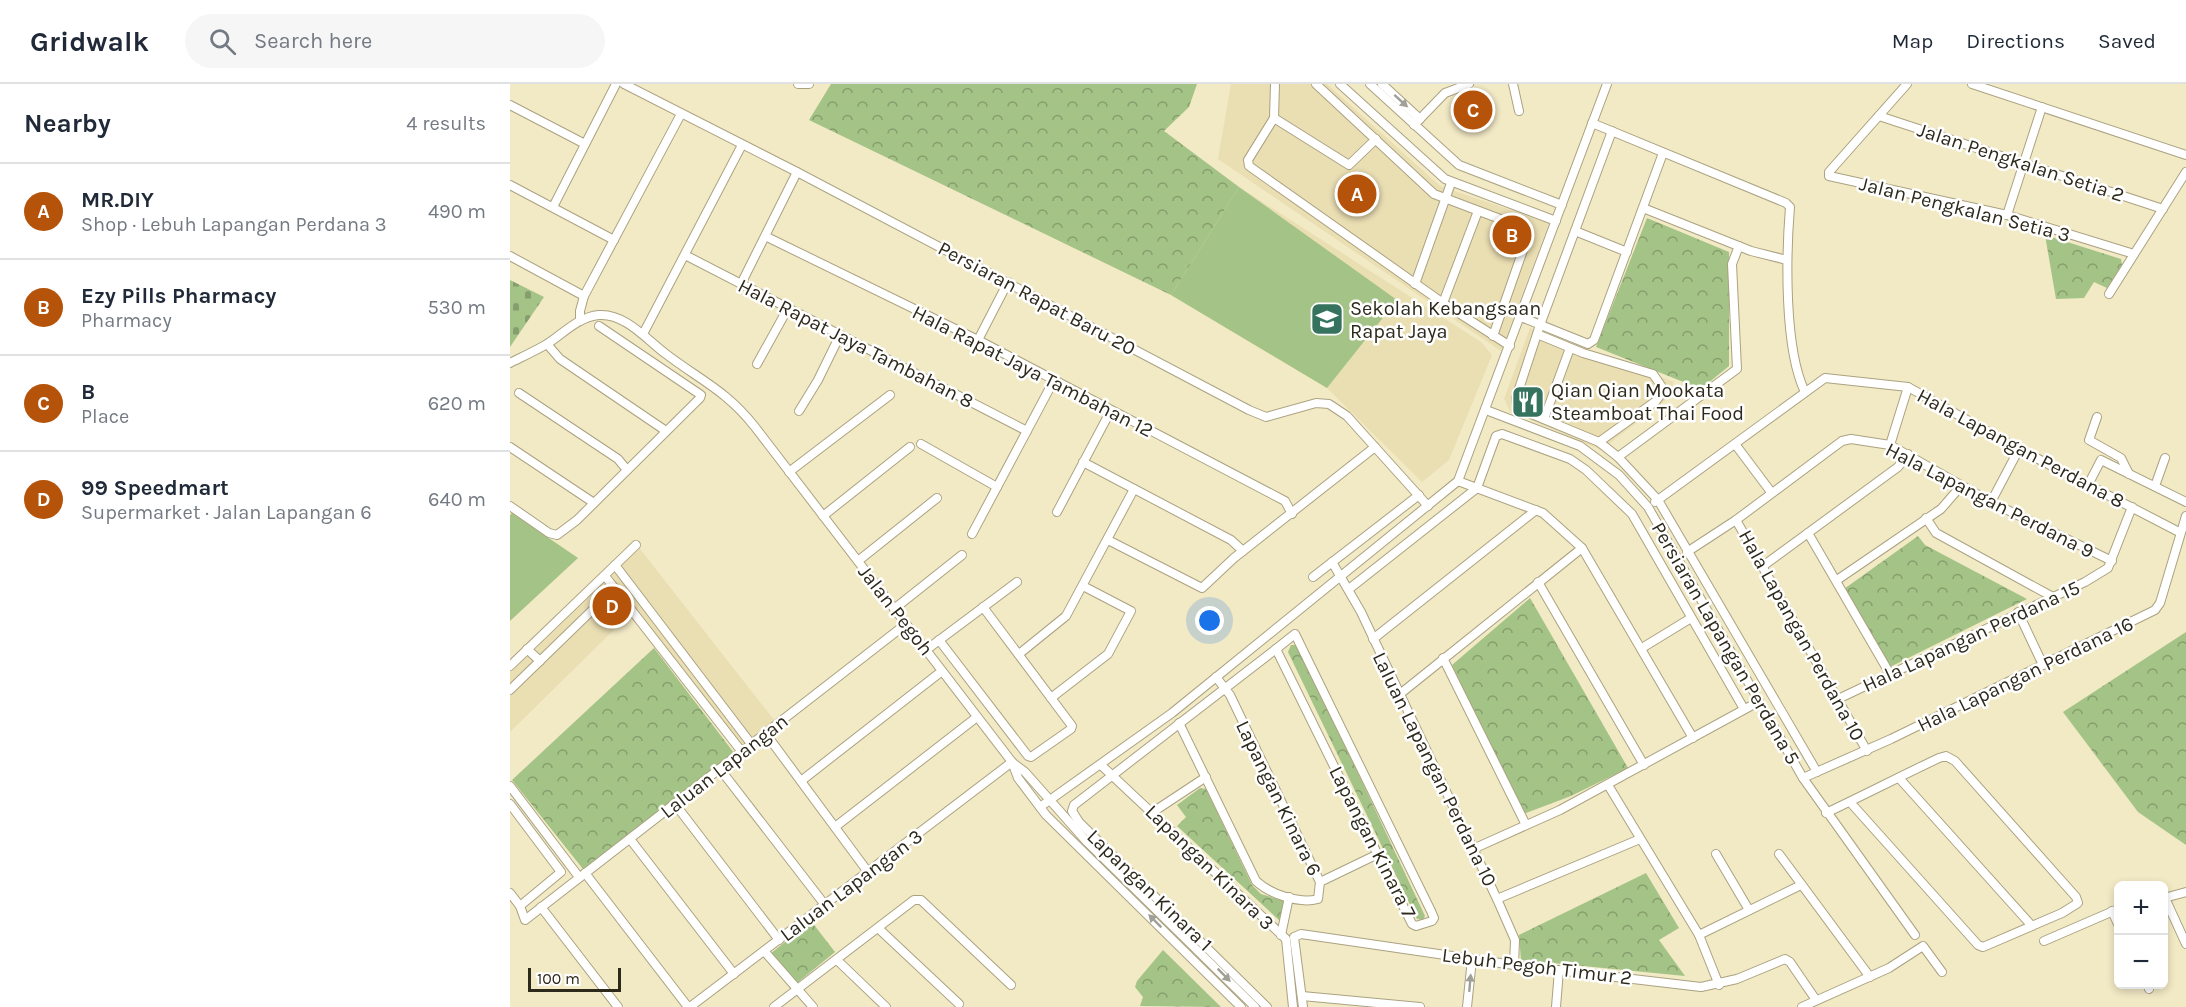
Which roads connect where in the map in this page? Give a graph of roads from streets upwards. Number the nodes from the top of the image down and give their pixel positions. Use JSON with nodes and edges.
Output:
{"nodes":[{"id":1,"x":616,"y":84,"type":"edge"},
{"id":2,"x":624,"y":84,"type":"edge"},
{"id":3,"x":1275,"y":84,"type":"edge"},
{"id":4,"x":1316,"y":84,"type":"edge"},
{"id":5,"x":1340,"y":84,"type":"edge"},
{"id":6,"x":1370,"y":84,"type":"edge"},
{"id":7,"x":1382,"y":84,"type":"edge"},
{"id":8,"x":1443,"y":84,"type":"edge"},
{"id":9,"x":1469,"y":84,"type":"edge"},
{"id":10,"x":1513,"y":84,"type":"edge"},
{"id":11,"x":1607,"y":84,"type":"edge"},
{"id":12,"x":1907,"y":84,"type":"edge"},
{"id":13,"x":1972,"y":84,"type":"edge"},
{"id":14,"x":1450,"y":91,"type":"junction"},
{"id":15,"x":510,"y":105,"type":"edge"},
{"id":16,"x":2042,"y":107,"type":"junction"},
{"id":17,"x":1519,"y":111,"type":"dead end"},
{"id":18,"x":681,"y":114,"type":"junction"},
{"id":19,"x":1879,"y":116,"type":"junction"},
{"id":20,"x":1274,"y":118,"type":"junction"},
{"id":21,"x":1420,"y":118,"type":"junction"},
{"id":22,"x":1592,"y":123,"type":"junction"},
{"id":23,"x":1414,"y":125,"type":"junction"},
{"id":24,"x":1612,"y":131,"type":"junction"},
{"id":25,"x":1376,"y":139,"type":"junction"},
{"id":26,"x":585,"y":144,"type":"junction"},
{"id":27,"x":742,"y":145,"type":"junction"},
{"id":28,"x":1663,"y":153,"type":"junction"},
{"id":29,"x":2186,"y":155,"type":"edge"},
{"id":30,"x":2024,"y":163,"type":"junction"},
{"id":31,"x":797,"y":172,"type":"junction"},
{"id":32,"x":2186,"y":172,"type":"edge"},
{"id":33,"x":1451,"y":183,"type":"junction"},
{"id":34,"x":510,"y":184,"type":"edge"},
{"id":35,"x":1446,"y":198,"type":"junction"},
{"id":36,"x":1562,"y":205,"type":"junction"},
{"id":37,"x":553,"y":207,"type":"junction"},
{"id":38,"x":1643,"y":208,"type":"junction"},
{"id":39,"x":2163,"y":208,"type":"junction"},
{"id":40,"x":1478,"y":211,"type":"junction"},
{"id":41,"x":2007,"y":215,"type":"junction"},
{"id":42,"x":1556,"y":221,"type":"junction"},
{"id":43,"x":1575,"y":231,"type":"junction"},
{"id":44,"x":767,"y":237,"type":"junction"},
{"id":45,"x":614,"y":240,"type":"junction"},
{"id":46,"x":1739,"y":246,"type":"junction"},
{"id":47,"x":1627,"y":252,"type":"junction"},
{"id":48,"x":2134,"y":254,"type":"junction"},
{"id":49,"x":685,"y":255,"type":"junction"},
{"id":50,"x":510,"y":256,"type":"edge"},
{"id":51,"x":1787,"y":260,"type":"junction"},
{"id":52,"x":1008,"y":282,"type":"junction"},
{"id":53,"x":741,"y":284,"type":"junction"},
{"id":54,"x":1415,"y":284,"type":"junction"},
{"id":55,"x":2109,"y":294,"type":"dead end"},
{"id":56,"x":584,"y":296,"type":"junction"},
{"id":57,"x":1443,"y":303,"type":"junction"},
{"id":58,"x":788,"y":308,"type":"junction"},
{"id":59,"x":1521,"y":317,"type":"junction"},
{"id":60,"x":580,"y":321,"type":"junction"},
{"id":61,"x":1540,"y":325,"type":"junction"},
{"id":62,"x":599,"y":326,"type":"dead end"},
{"id":63,"x":644,"y":334,"type":"junction"},
{"id":64,"x":1537,"y":334,"type":"junction"},
{"id":65,"x":840,"y":335,"type":"junction"},
{"id":66,"x":1493,"y":336,"type":"junction"},
{"id":67,"x":978,"y":340,"type":"junction"},
{"id":68,"x":547,"y":344,"type":"junction"},
{"id":69,"x":1510,"y":346,"type":"junction"},
{"id":70,"x":1570,"y":348,"type":"junction"},
{"id":71,"x":510,"y":363,"type":"edge"},
{"id":72,"x":757,"y":364,"type":"dead end"},
{"id":73,"x":1053,"y":382,"type":"junction"},
{"id":74,"x":1908,"y":387,"type":"junction"},
{"id":75,"x":1805,"y":392,"type":"junction"},
{"id":76,"x":519,"y":393,"type":"dead end"},
{"id":77,"x":890,"y":395,"type":"dead end"},
{"id":78,"x":1486,"y":410,"type":"junction"},
{"id":79,"x":798,"y":411,"type":"dead end"},
{"id":80,"x":1110,"y":412,"type":"junction"},
{"id":81,"x":2097,"y":417,"type":"dead end"},
{"id":82,"x":1544,"y":419,"type":"junction"},
{"id":83,"x":666,"y":431,"type":"junction"},
{"id":84,"x":1028,"y":431,"type":"junction"},
{"id":85,"x":1599,"y":442,"type":"junction"},
{"id":86,"x":921,"y":444,"type":"dead end"},
{"id":87,"x":1735,"y":444,"type":"junction"},
{"id":88,"x":1890,"y":445,"type":"junction"},
{"id":89,"x":510,"y":447,"type":"edge"},
{"id":90,"x":910,"y":447,"type":"dead end"},
{"id":91,"x":1375,"y":447,"type":"junction"},
{"id":92,"x":2019,"y":449,"type":"junction"},
{"id":93,"x":1908,"y":454,"type":"junction"},
{"id":94,"x":1618,"y":457,"type":"junction"},
{"id":95,"x":2165,"y":458,"type":"dead end"},
{"id":96,"x":1083,"y":462,"type":"junction"},
{"id":97,"x":627,"y":470,"type":"junction"},
{"id":98,"x":789,"y":472,"type":"junction"},
{"id":99,"x":2129,"y":474,"type":"junction"},
{"id":100,"x":1458,"y":481,"type":"junction"},
{"id":101,"x":2088,"y":485,"type":"junction"},
{"id":102,"x":1961,"y":486,"type":"junction"},
{"id":103,"x":2155,"y":486,"type":"junction"},
{"id":104,"x":997,"y":487,"type":"junction"},
{"id":105,"x":1477,"y":488,"type":"junction"},
{"id":106,"x":1134,"y":489,"type":"junction"},
{"id":107,"x":1771,"y":492,"type":"junction"},
{"id":108,"x":1419,"y":495,"type":"junction"},
{"id":109,"x":937,"y":498,"type":"dead end"},
{"id":110,"x":1658,"y":500,"type":"junction"},
{"id":111,"x":1991,"y":502,"type":"junction"},
{"id":112,"x":2186,"y":502,"type":"edge"},
{"id":113,"x":594,"y":503,"type":"junction"},
{"id":114,"x":1428,"y":506,"type":"junction"},
{"id":115,"x":510,"y":507,"type":"edge"},
{"id":116,"x":1648,"y":507,"type":"junction"},
{"id":117,"x":2132,"y":507,"type":"junction"},
{"id":118,"x":1536,"y":510,"type":"junction"},
{"id":119,"x":1057,"y":512,"type":"dead end"},
{"id":120,"x":1292,"y":514,"type":"junction"},
{"id":121,"x":823,"y":516,"type":"junction"},
{"id":122,"x":2186,"y":516,"type":"edge"},
{"id":123,"x":1926,"y":518,"type":"junction"},
{"id":124,"x":1736,"y":520,"type":"junction"},
{"id":125,"x":2179,"y":532,"type":"junction"},
{"id":126,"x":1808,"y":533,"type":"junction"},
{"id":127,"x":972,"y":534,"type":"dead end"},
{"id":128,"x":1108,"y":540,"type":"junction"},
{"id":129,"x":636,"y":545,"type":"dead end"},
{"id":130,"x":1582,"y":548,"type":"junction"},
{"id":131,"x":1672,"y":548,"type":"junction"},
{"id":132,"x":1243,"y":551,"type":"junction"},
{"id":133,"x":1687,"y":552,"type":"junction"},
{"id":134,"x":962,"y":555,"type":"dead end"},
{"id":135,"x":1657,"y":557,"type":"junction"},
{"id":136,"x":858,"y":561,"type":"junction"},
{"id":137,"x":2112,"y":561,"type":"junction"},
{"id":138,"x":1332,"y":562,"type":"junction"},
{"id":139,"x":615,"y":565,"type":"junction"},
{"id":140,"x":1763,"y":566,"type":"junction"},
{"id":141,"x":605,"y":576,"type":"junction"},
{"id":142,"x":1312,"y":576,"type":"dead end"},
{"id":143,"x":1342,"y":576,"type":"junction"},
{"id":144,"x":1837,"y":580,"type":"junction"},
{"id":145,"x":1017,"y":582,"type":"dead end"},
{"id":146,"x":1538,"y":582,"type":"junction"},
{"id":147,"x":1083,"y":586,"type":"junction"},
{"id":148,"x":615,"y":588,"type":"junction"},
{"id":149,"x":1349,"y":589,"type":"junction"},
{"id":150,"x":2051,"y":596,"type":"junction"},
{"id":151,"x":983,"y":607,"type":"junction"},
{"id":152,"x":894,"y":609,"type":"junction"},
{"id":153,"x":2018,"y":612,"type":"junction"},
{"id":154,"x":1691,"y":618,"type":"junction"},
{"id":155,"x":906,"y":624,"type":"junction"},
{"id":156,"x":1276,"y":627,"type":"junction"},
{"id":157,"x":664,"y":630,"type":"junction"},
{"id":158,"x":653,"y":638,"type":"junction"},
{"id":159,"x":1373,"y":639,"type":"junction"},
{"id":160,"x":939,"y":640,"type":"junction"},
{"id":161,"x":1284,"y":642,"type":"junction"},
{"id":162,"x":1642,"y":648,"type":"junction"},
{"id":163,"x":1276,"y":649,"type":"junction"},
{"id":164,"x":527,"y":650,"type":"junction"},
{"id":165,"x":926,"y":650,"type":"junction"},
{"id":166,"x":1018,"y":654,"type":"junction"},
{"id":167,"x":1443,"y":658,"type":"junction"},
{"id":168,"x":540,"y":661,"type":"junction"},
{"id":169,"x":2043,"y":665,"type":"junction"},
{"id":170,"x":510,"y":666,"type":"edge"},
{"id":171,"x":942,"y":671,"type":"junction"},
{"id":172,"x":1890,"y":674,"type":"junction"},
{"id":173,"x":1216,"y":677,"type":"junction"},
{"id":174,"x":1226,"y":689,"type":"junction"},
{"id":175,"x":510,"y":690,"type":"edge"},
{"id":176,"x":1400,"y":694,"type":"junction"},
{"id":177,"x":1052,"y":698,"type":"junction"},
{"id":178,"x":1838,"y":699,"type":"junction"},
{"id":179,"x":1758,"y":702,"type":"junction"},
{"id":180,"x":1744,"y":709,"type":"junction"},
{"id":181,"x":977,"y":717,"type":"junction"},
{"id":182,"x":1179,"y":723,"type":"junction"},
{"id":183,"x":766,"y":734,"type":"junction"},
{"id":184,"x":1693,"y":738,"type":"junction"},
{"id":185,"x":752,"y":745,"type":"junction"},
{"id":186,"x":1867,"y":751,"type":"junction"},
{"id":187,"x":742,"y":752,"type":"junction"},
{"id":188,"x":1012,"y":762,"type":"junction"},
{"id":189,"x":1101,"y":765,"type":"junction"},
{"id":190,"x":1644,"y":765,"type":"junction"},
{"id":191,"x":720,"y":769,"type":"junction"},
{"id":192,"x":1817,"y":772,"type":"junction"},
{"id":193,"x":1111,"y":774,"type":"junction"},
{"id":194,"x":1206,"y":777,"type":"junction"},
{"id":195,"x":1803,"y":778,"type":"junction"},
{"id":196,"x":1899,"y":778,"type":"junction"},
{"id":197,"x":801,"y":781,"type":"junction"},
{"id":198,"x":1608,"y":785,"type":"junction"},
{"id":199,"x":510,"y":786,"type":"edge"},
{"id":200,"x":1048,"y":801,"type":"junction"},
{"id":201,"x":1850,"y":802,"type":"junction"},
{"id":202,"x":510,"y":804,"type":"edge"},
{"id":203,"x":675,"y":804,"type":"junction"},
{"id":204,"x":1040,"y":807,"type":"junction"},
{"id":205,"x":1153,"y":812,"type":"junction"},
{"id":206,"x":1826,"y":813,"type":"junction"},
{"id":207,"x":1526,"y":825,"type":"junction"},
{"id":208,"x":835,"y":827,"type":"junction"},
{"id":209,"x":630,"y":839,"type":"junction"},
{"id":210,"x":1640,"y":839,"type":"junction"},
{"id":211,"x":1473,"y":849,"type":"junction"},
{"id":212,"x":1378,"y":854,"type":"junction"},
{"id":213,"x":1716,"y":854,"type":"dead end"},
{"id":214,"x":1779,"y":854,"type":"dead end"},
{"id":215,"x":868,"y":872,"type":"junction"},
{"id":216,"x":582,"y":875,"type":"junction"},
{"id":217,"x":1320,"y":882,"type":"junction"},
{"id":218,"x":1801,"y":885,"type":"junction"},
{"id":219,"x":2186,"y":892,"type":"edge"},
{"id":220,"x":510,"y":893,"type":"edge"},
{"id":221,"x":1289,"y":897,"type":"junction"},
{"id":222,"x":2168,"y":897,"type":"edge"},
{"id":223,"x":1497,"y":899,"type":"junction"},
{"id":224,"x":825,"y":905,"type":"junction"},
{"id":225,"x":2168,"y":906,"type":"edge"},
{"id":226,"x":541,"y":907,"type":"junction"},
{"id":227,"x":521,"y":908,"type":"junction"},
{"id":228,"x":1749,"y":910,"type":"junction"},
{"id":229,"x":2114,"y":910,"type":"edge"},
{"id":230,"x":2032,"y":926,"type":"junction"},
{"id":231,"x":878,"y":928,"type":"junction"},
{"id":232,"x":1281,"y":935,"type":"junction"},
{"id":233,"x":1699,"y":935,"type":"junction"},
{"id":234,"x":1915,"y":935,"type":"dead end"},
{"id":235,"x":778,"y":940,"type":"junction"},
{"id":236,"x":2044,"y":941,"type":"dead end"},
{"id":237,"x":2186,"y":944,"type":"edge"},
{"id":238,"x":764,"y":951,"type":"junction"},
{"id":239,"x":1472,"y":959,"type":"junction"},
{"id":240,"x":837,"y":960,"type":"junction"},
{"id":241,"x":1514,"y":965,"type":"junction"},
{"id":242,"x":1559,"y":970,"type":"junction"},
{"id":243,"x":1942,"y":972,"type":"dead end"},
{"id":244,"x":734,"y":974,"type":"junction"},
{"id":245,"x":1870,"y":977,"type":"junction"},
{"id":246,"x":1011,"y":985,"type":"dead end"},
{"id":247,"x":1719,"y":985,"type":"junction"},
{"id":248,"x":796,"y":990,"type":"junction"},
{"id":249,"x":1302,"y":996,"type":"junction"},
{"id":250,"x":1816,"y":1000,"type":"junction"},
{"id":251,"x":959,"y":1004,"type":"dead end"},
{"id":252,"x":618,"y":1007,"type":"edge"},
{"id":253,"x":689,"y":1007,"type":"edge"},
{"id":254,"x":774,"y":1007,"type":"edge"},
{"id":255,"x":813,"y":1007,"type":"edge"},
{"id":256,"x":886,"y":1007,"type":"edge"},
{"id":257,"x":1241,"y":1007,"type":"edge"},
{"id":258,"x":1255,"y":1007,"type":"edge"},
{"id":259,"x":1267,"y":1007,"type":"edge"},
{"id":260,"x":1293,"y":1007,"type":"edge"},
{"id":261,"x":1303,"y":1007,"type":"edge"},
{"id":262,"x":1420,"y":1007,"type":"edge"},
{"id":263,"x":1467,"y":1007,"type":"edge"},
{"id":264,"x":1556,"y":1007,"type":"edge"},
{"id":265,"x":1802,"y":1007,"type":"edge"}],
"edges":[{"from":1,"to":26,"type":"street"},
{"from":2,"to":18,"type":"street","name":"Persiaran Rapat Baru 20"},
{"from":3,"to":20,"type":"street"},
{"from":4,"to":25,"type":"street"},
{"from":5,"to":33,"type":"street"},
{"from":6,"to":23,"type":"street"},
{"from":7,"to":21,"type":"street","one_way":true},
{"from":8,"to":14,"type":"street"},
{"from":9,"to":14,"type":"street"},
{"from":10,"to":17,"type":"street"},
{"from":11,"to":22,"type":"street"},
{"from":12,"to":19,"type":"street"},
{"from":13,"to":16,"type":"street"},
{"from":14,"to":21,"type":"street"},
{"from":15,"to":26,"type":"street"},
{"from":16,"to":29,"type":"street"},
{"from":16,"to":30,"type":"street"},
{"from":18,"to":27,"type":"street","name":"Persiaran Rapat Baru 20"},
{"from":18,"to":45,"type":"street"},
{"from":19,"to":30,"type":"street","name":"Jalan Pengkalan Setia 2"},
{"from":19,"to":41,"type":"street","name":"Jalan Pengkalan Setia 3"},
{"from":20,"to":25,"type":"street"},
{"from":20,"to":54,"type":"street"},
{"from":21,"to":23,"type":"street"},
{"from":22,"to":24,"type":"street"},
{"from":22,"to":36,"type":"street"},
{"from":23,"to":36,"type":"street"},
{"from":24,"to":28,"type":"street"},
{"from":24,"to":43,"type":"street"},
{"from":25,"to":35,"type":"street"},
{"from":26,"to":37,"type":"street"},
{"from":27,"to":31,"type":"street","name":"Persiaran Rapat Baru 20"},
{"from":27,"to":49,"type":"street"},
{"from":28,"to":38,"type":"street"},
{"from":28,"to":51,"type":"street"},
{"from":30,"to":39,"type":"street","name":"Jalan Pengkalan Setia 2"},
{"from":30,"to":41,"type":"street"},
{"from":31,"to":44,"type":"street"},
{"from":31,"to":52,"type":"street","name":"Persiaran Rapat Baru 20"},
{"from":32,"to":39,"type":"street"},
{"from":33,"to":35,"type":"street"},
{"from":33,"to":42,"type":"street"},
{"from":34,"to":37,"type":"street"},
{"from":35,"to":40,"type":"street"},
{"from":35,"to":54,"type":"street"},
{"from":36,"to":42,"type":"street"},
{"from":37,"to":45,"type":"street"},
{"from":38,"to":46,"type":"street"},
{"from":38,"to":47,"type":"street"},
{"from":39,"to":48,"type":"street"},
{"from":40,"to":57,"type":"street"},
{"from":40,"to":66,"type":"street"},
{"from":41,"to":48,"type":"street","name":"Jalan Pengkalan Setia 3"},
{"from":42,"to":59,"type":"street"},
{"from":43,"to":47,"type":"street"},
{"from":43,"to":61,"type":"street"},
{"from":44,"to":53,"type":"street"},
{"from":44,"to":67,"type":"street","name":"Hala Rapat Jaya Tambahan 12"},
{"from":45,"to":56,"type":"street"},
{"from":46,"to":51,"type":"street"},
{"from":46,"to":94,"type":"street"},
{"from":47,"to":61,"type":"street"},
{"from":48,"to":55,"type":"street"},
{"from":49,"to":53,"type":"street","name":"Hala Rapat Jaya Tambahan 8"},
{"from":49,"to":63,"type":"street"},
{"from":50,"to":56,"type":"street"},
{"from":51,"to":75,"type":"street"},
{"from":52,"to":67,"type":"street"},
{"from":52,"to":91,"type":"street","name":"Persiaran Rapat Baru 20"},
{"from":53,"to":58,"type":"street","name":"Hala Rapat Jaya Tambahan 8"},
{"from":54,"to":57,"type":"street"},
{"from":56,"to":60,"type":"street"},
{"from":57,"to":66,"type":"street"},
{"from":58,"to":65,"type":"street","name":"Hala Rapat Jaya Tambahan 8"},
{"from":58,"to":72,"type":"street"},
{"from":59,"to":61,"type":"street"},
{"from":59,"to":69,"type":"street"},
{"from":60,"to":63,"type":"street","name":"Jalan Pegoh"},
{"from":60,"to":68,"type":"street","name":"Jalan Pegoh"},
{"from":61,"to":64,"type":"street"},
{"from":62,"to":83,"type":"street"},
{"from":63,"to":98,"type":"street","name":"Jalan Pegoh"},
{"from":64,"to":70,"type":"street"},
{"from":64,"to":82,"type":"street"},
{"from":65,"to":79,"type":"street"},
{"from":65,"to":84,"type":"street","name":"Hala Rapat Jaya Tambahan 8"},
{"from":66,"to":69,"type":"street"},
{"from":67,"to":73,"type":"street","name":"Hala Rapat Jaya Tambahan 12"},
{"from":68,"to":71,"type":"street","name":"Jalan Pegoh"},
{"from":68,"to":83,"type":"street"},
{"from":69,"to":78,"type":"street"},
{"from":70,"to":82,"type":"street"},
{"from":70,"to":85,"type":"street"},
{"from":73,"to":80,"type":"street","name":"Hala Rapat Jaya Tambahan 12"},
{"from":73,"to":84,"type":"street"},
{"from":74,"to":75,"type":"street","name":"Hala Lapangan Perdana 8"},
{"from":74,"to":88,"type":"street"},
{"from":74,"to":92,"type":"street","name":"Hala Lapangan Perdana 8"},
{"from":75,"to":87,"type":"street","name":"Hala Lapangan Perdana 8"},
{"from":76,"to":97,"type":"street"},
{"from":77,"to":98,"type":"street"},
{"from":78,"to":100,"type":"street"},
{"from":78,"to":116,"type":"street","name":"Persiaran Lapangan Perdana 5"},
{"from":80,"to":96,"type":"street"},
{"from":80,"to":120,"type":"street","name":"Hala Rapat Jaya Tambahan 12"},
{"from":81,"to":99,"type":"street"},
{"from":82,"to":85,"type":"street"},
{"from":83,"to":97,"type":"street"},
{"from":84,"to":104,"type":"street"},
{"from":85,"to":94,"type":"street"},
{"from":86,"to":104,"type":"street"},
{"from":87,"to":107,"type":"street"},
{"from":87,"to":110,"type":"street","name":"Hala Lapangan Perdana 8"},
{"from":88,"to":93,"type":"street","name":"Hala Lapangan Perdana 9"},
{"from":88,"to":107,"type":"street","name":"Hala Lapangan Perdana 9"},
{"from":89,"to":113,"type":"street"},
{"from":90,"to":121,"type":"street"},
{"from":91,"to":108,"type":"street","name":"Persiaran Rapat Baru 20"},
{"from":91,"to":120,"type":"street"},
{"from":92,"to":101,"type":"street","name":"Hala Lapangan Perdana 8"},
{"from":92,"to":111,"type":"street"},
{"from":93,"to":102,"type":"street","name":"Hala Lapangan Perdana 9"},
{"from":93,"to":126,"type":"street"},
{"from":94,"to":110,"type":"street"},
{"from":95,"to":103,"type":"street"},
{"from":96,"to":106,"type":"street"},
{"from":96,"to":119,"type":"street"},
{"from":97,"to":113,"type":"street"},
{"from":98,"to":121,"type":"street","name":"Jalan Pegoh"},
{"from":99,"to":101,"type":"street"},
{"from":99,"to":103,"type":"street"},
{"from":100,"to":105,"type":"street"},
{"from":100,"to":114,"type":"street"},
{"from":101,"to":117,"type":"street","name":"Hala Lapangan Perdana 8"},
{"from":102,"to":111,"type":"street","name":"Hala Lapangan Perdana 9"},
{"from":102,"to":123,"type":"street"},
{"from":103,"to":112,"type":"street"},
{"from":104,"to":127,"type":"street"},
{"from":105,"to":118,"type":"street"},
{"from":105,"to":135,"type":"street"},
{"from":105,"to":149,"type":"street"},
{"from":106,"to":128,"type":"street"},
{"from":106,"to":132,"type":"street"},
{"from":107,"to":124,"type":"street","name":"Hala Lapangan Perdana 9"},
{"from":108,"to":114,"type":"street","name":"Persiaran Rapat Baru 20"},
{"from":108,"to":138,"type":"street"},
{"from":109,"to":136,"type":"street"},
{"from":110,"to":116,"type":"street","name":"Hala Lapangan Perdana 8"},
{"from":110,"to":133,"type":"street"},
{"from":111,"to":137,"type":"street","name":"Hala Lapangan Perdana 9"},
{"from":113,"to":115,"type":"street"},
{"from":114,"to":143,"type":"street"},
{"from":116,"to":131,"type":"street","name":"Persiaran Lapangan Perdana 5"},
{"from":117,"to":125,"type":"street","name":"Hala Lapangan Perdana 8"},
{"from":117,"to":137,"type":"street"},
{"from":118,"to":130,"type":"street"},
{"from":118,"to":159,"type":"street"},
{"from":120,"to":132,"type":"street"},
{"from":121,"to":136,"type":"street","name":"Jalan Pegoh"},
{"from":122,"to":125,"type":"street","name":"Hala Lapangan Perdana 16"},
{"from":123,"to":144,"type":"street"},
{"from":123,"to":150,"type":"street"},
{"from":124,"to":133,"type":"street","name":"Hala Lapangan Perdana 9"},
{"from":124,"to":140,"type":"street","name":"Hala Lapangan Perdana 10"},
{"from":125,"to":169,"type":"street","name":"Hala Lapangan Perdana 16"},
{"from":126,"to":140,"type":"street"},
{"from":126,"to":144,"type":"street"},
{"from":128,"to":132,"type":"street"},
{"from":128,"to":147,"type":"street"},
{"from":129,"to":139,"type":"street"},
{"from":130,"to":146,"type":"street"},
{"from":130,"to":162,"type":"street"},
{"from":131,"to":135,"type":"street"},
{"from":131,"to":179,"type":"street","name":"Persiaran Lapangan Perdana 5"},
{"from":133,"to":192,"type":"street"},
{"from":134,"to":152,"type":"street"},
{"from":135,"to":154,"type":"street"},
{"from":136,"to":152,"type":"street","name":"Jalan Pegoh"},
{"from":137,"to":150,"type":"street","name":"Hala Lapangan Perdana 15"},
{"from":138,"to":142,"type":"street"},
{"from":138,"to":143,"type":"street","name":"Laluan Lapangan Perdana 10"},
{"from":139,"to":141,"type":"street"},
{"from":139,"to":157,"type":"street"},
{"from":140,"to":178,"type":"street","name":"Hala Lapangan Perdana 10"},
{"from":141,"to":148,"type":"street"},
{"from":141,"to":164,"type":"street"},
{"from":143,"to":149,"type":"street","name":"Laluan Lapangan Perdana 10"},
{"from":143,"to":156,"type":"street"},
{"from":144,"to":172,"type":"street"},
{"from":145,"to":151,"type":"street"},
{"from":146,"to":167,"type":"street"},
{"from":146,"to":190,"type":"street"},
{"from":147,"to":166,"type":"street"},
{"from":147,"to":177,"type":"street"},
{"from":148,"to":158,"type":"street"},
{"from":148,"to":168,"type":"street"},
{"from":149,"to":159,"type":"street","name":"Laluan Lapangan Perdana 10"},
{"from":150,"to":153,"type":"street","name":"Hala Lapangan Perdana 15"},
{"from":151,"to":160,"type":"street"},
{"from":151,"to":166,"type":"street"},
{"from":152,"to":155,"type":"street","name":"Jalan Pegoh"},
{"from":153,"to":169,"type":"street"},
{"from":153,"to":172,"type":"street","name":"Hala Lapangan Perdana 15"},
{"from":154,"to":162,"type":"street"},
{"from":154,"to":180,"type":"street"},
{"from":155,"to":165,"type":"street","name":"Jalan Pegoh"},
{"from":155,"to":183,"type":"street","name":"Laluan Lapangan"},
{"from":156,"to":161,"type":"street"},
{"from":156,"to":173,"type":"street"},
{"from":157,"to":158,"type":"street"},
{"from":157,"to":185,"type":"street"},
{"from":158,"to":187,"type":"street"},
{"from":159,"to":176,"type":"street","name":"Laluan Lapangan Perdana 10"},
{"from":160,"to":165,"type":"street"},
{"from":160,"to":177,"type":"street"},
{"from":161,"to":163,"type":"street"},
{"from":161,"to":212,"type":"street","name":"Lapangan Kinara 7"},
{"from":162,"to":184,"type":"street"},
{"from":163,"to":174,"type":"street"},
{"from":163,"to":212,"type":"street","name":"Lapangan Kinara 7"},
{"from":164,"to":168,"type":"street"},
{"from":164,"to":170,"type":"street"},
{"from":165,"to":171,"type":"street","name":"Jalan Pegoh"},
{"from":166,"to":177,"type":"street"},
{"from":167,"to":176,"type":"street"},
{"from":167,"to":207,"type":"street"},
{"from":168,"to":175,"type":"street"},
{"from":169,"to":186,"type":"street","name":"Hala Lapangan Perdana 16"},
{"from":171,"to":181,"type":"street","name":"Jalan Pegoh"},
{"from":171,"to":197,"type":"street"},
{"from":172,"to":178,"type":"street","name":"Hala Lapangan Perdana 15"},
{"from":173,"to":174,"type":"street","name":"Lapangan Kinara 6"},
{"from":173,"to":189,"type":"street"},
{"from":174,"to":182,"type":"street"},
{"from":174,"to":217,"type":"street","name":"Lapangan Kinara 6"},
{"from":176,"to":211,"type":"street","name":"Laluan Lapangan Perdana 10"},
{"from":178,"to":186,"type":"street","name":"Hala Lapangan Perdana 10"},
{"from":179,"to":180,"type":"street"},
{"from":179,"to":195,"type":"street","name":"Persiaran Lapangan Perdana 5"},
{"from":180,"to":184,"type":"street"},
{"from":181,"to":188,"type":"street","name":"Jalan Pegoh"},
{"from":181,"to":208,"type":"street"},
{"from":182,"to":193,"type":"street"},
{"from":182,"to":194,"type":"street","name":"Lapangan Kinara 6"},
{"from":183,"to":185,"type":"street","name":"Laluan Lapangan"},
{"from":183,"to":197,"type":"street"},
{"from":184,"to":190,"type":"street"},
{"from":185,"to":187,"type":"street","name":"Laluan Lapangan"},
{"from":186,"to":192,"type":"street","name":"Hala Lapangan Perdana 16"},
{"from":187,"to":191,"type":"street","name":"Laluan Lapangan"},
{"from":188,"to":200,"type":"street"},
{"from":188,"to":204,"type":"street","name":"Jalan Pegoh"},
{"from":188,"to":215,"type":"street","name":"Laluan Lapangan 3"},
{"from":189,"to":193,"type":"street","name":"Lapangan Kinara 3"},
{"from":189,"to":200,"type":"street"},
{"from":190,"to":198,"type":"street"},
{"from":191,"to":203,"type":"street","name":"Laluan Lapangan"},
{"from":191,"to":224,"type":"street"},
{"from":192,"to":195,"type":"street","name":"Hala Lapangan Perdana 16"},
{"from":193,"to":205,"type":"street","name":"Lapangan Kinara 3"},
{"from":193,"to":259,"type":"street","name":"Lapangan Kinara 1"},
{"from":194,"to":205,"type":"street"},
{"from":194,"to":221,"type":"street","name":"Lapangan Kinara 6"},
{"from":195,"to":206,"type":"street","name":"Persiaran Lapangan Perdana 5"},
{"from":196,"to":201,"type":"street"},
{"from":196,"to":230,"type":"street"},
{"from":196,"to":230,"type":"street"},
{"from":197,"to":208,"type":"street"},
{"from":198,"to":207,"type":"street"},
{"from":198,"to":210,"type":"street"},
{"from":199,"to":216,"type":"street"},
{"from":200,"to":204,"type":"street"},
{"from":200,"to":258,"type":"street","one_way":true},
{"from":201,"to":206,"type":"street"},
{"from":201,"to":230,"type":"street"},
{"from":202,"to":227,"type":"street"},
{"from":203,"to":209,"type":"street","name":"Laluan Lapangan"},
{"from":203,"to":235,"type":"street"},
{"from":257,"to":204,"type":"street","name":"Jalan Pegoh","one_way":true},
{"from":205,"to":232,"type":"street","name":"Lapangan Kinara 3"},
{"from":206,"to":234,"type":"street","name":"Persiaran Lapangan Perdana 5"},
{"from":207,"to":211,"type":"street"},
{"from":208,"to":215,"type":"street"},
{"from":209,"to":216,"type":"street","name":"Laluan Lapangan"},
{"from":209,"to":244,"type":"street"},
{"from":210,"to":223,"type":"street"},
{"from":210,"to":233,"type":"street"},
{"from":211,"to":223,"type":"street","name":"Laluan Lapangan Perdana 10"},
{"from":212,"to":217,"type":"street"},
{"from":213,"to":228,"type":"street"},
{"from":214,"to":218,"type":"street"},
{"from":215,"to":224,"type":"street","name":"Laluan Lapangan 3"},
{"from":216,"to":226,"type":"street","name":"Laluan Lapangan"},
{"from":216,"to":253,"type":"street"},
{"from":217,"to":221,"type":"street","name":"Lapangan Kinara 6"},
{"from":218,"to":228,"type":"street"},
{"from":218,"to":245,"type":"street"},
{"from":219,"to":222,"type":"street"},
{"from":220,"to":227,"type":"street"},
{"from":221,"to":232,"type":"street"},
{"from":223,"to":241,"type":"street","name":"Laluan Lapangan Perdana 10"},
{"from":224,"to":235,"type":"street","name":"Laluan Lapangan 3"},
{"from":225,"to":237,"type":"street"},
{"from":226,"to":227,"type":"street"},
{"from":226,"to":252,"type":"street"},
{"from":228,"to":233,"type":"street"},
{"from":229,"to":236,"type":"street"},
{"from":231,"to":240,"type":"street"},
{"from":231,"to":246,"type":"street"},
{"from":231,"to":251,"type":"street"},
{"from":232,"to":260,"type":"street","name":"Lapangan Kinara 3"},
{"from":233,"to":247,"type":"street"},
{"from":235,"to":238,"type":"street","name":"Laluan Lapangan 3"},
{"from":238,"to":244,"type":"street","name":"Laluan Lapangan 3"},
{"from":238,"to":248,"type":"street"},
{"from":239,"to":241,"type":"street","name":"Lebuh Pegoh Timur 2"},
{"from":239,"to":249,"type":"street","name":"Lebuh Pegoh Timur 2"},
{"from":263,"to":239,"type":"street","one_way":true},
{"from":240,"to":248,"type":"street"},
{"from":240,"to":256,"type":"street"},
{"from":241,"to":242,"type":"street","name":"Lebuh Pegoh Timur 2"},
{"from":242,"to":247,"type":"street","name":"Lebuh Pegoh Timur 2"},
{"from":242,"to":264,"type":"street"},
{"from":243,"to":245,"type":"street"},
{"from":244,"to":253,"type":"street","name":"Laluan Lapangan 3"},
{"from":245,"to":250,"type":"street"},
{"from":247,"to":250,"type":"street","name":"Lebuh Pegoh Timur 2"},
{"from":248,"to":254,"type":"street"},
{"from":248,"to":255,"type":"street"},
{"from":249,"to":261,"type":"street"},
{"from":249,"to":262,"type":"street"},
{"from":250,"to":265,"type":"street"}]}
